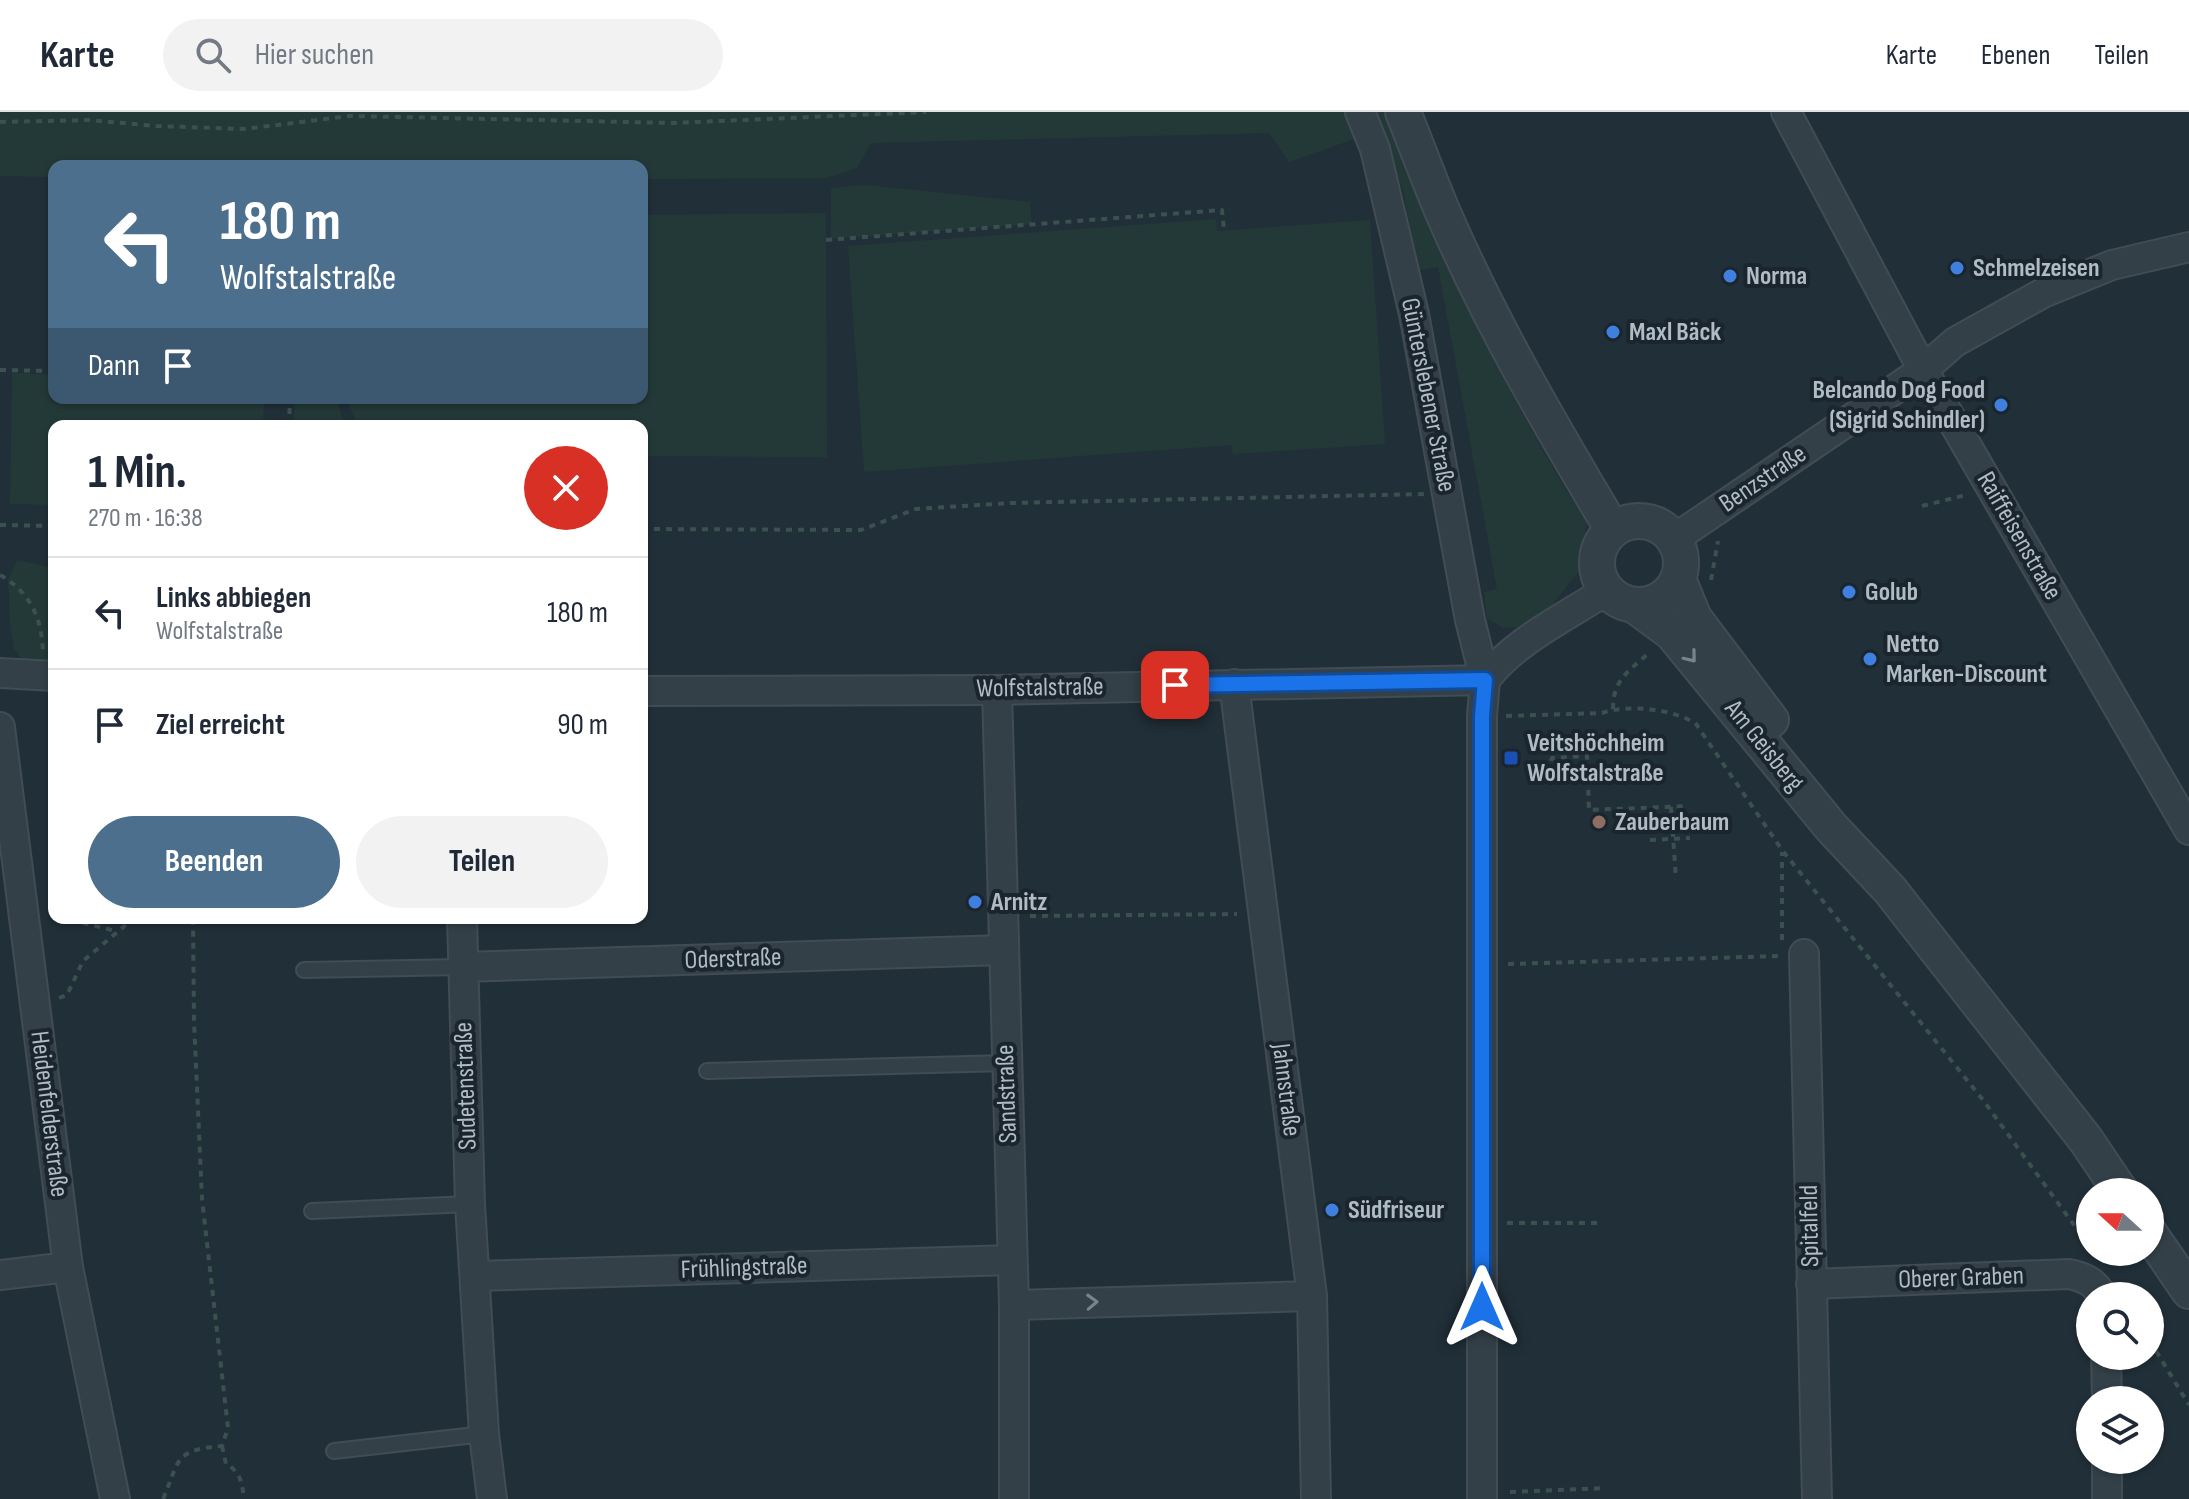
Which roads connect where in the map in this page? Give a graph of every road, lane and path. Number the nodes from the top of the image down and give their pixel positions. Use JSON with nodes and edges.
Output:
{"nodes":[{"id":1,"x":1,"y":112,"type":"edge"},
{"id":2,"x":926,"y":112,"type":"edge"},
{"id":3,"x":1360,"y":112,"type":"edge"},
{"id":4,"x":1403,"y":112,"type":"edge"},
{"id":5,"x":1786,"y":112,"type":"edge"},
{"id":6,"x":350,"y":114,"type":"edge"},
{"id":7,"x":0,"y":122,"type":"edge"},
{"id":8,"x":1224,"y":230,"type":"dead end"},
{"id":9,"x":826,"y":240,"type":"dead end"},
{"id":10,"x":2189,"y":247,"type":"edge"},
{"id":11,"x":0,"y":370,"type":"edge"},
{"id":12,"x":1923,"y":370,"type":"junction"},
{"id":13,"x":48,"y":371,"type":"edge"},
{"id":14,"x":1992,"y":489,"type":"junction"},
{"id":15,"x":1447,"y":494,"type":"junction"},
{"id":16,"x":1922,"y":506,"type":"dead end"},
{"id":17,"x":0,"y":525,"type":"edge"},
{"id":18,"x":48,"y":526,"type":"edge"},
{"id":19,"x":648,"y":529,"type":"edge"},
{"id":20,"x":1613,"y":530,"type":"junction"},
{"id":21,"x":1725,"y":530,"type":"dead end"},
{"id":22,"x":1674,"y":539,"type":"junction"},
{"id":23,"x":0,"y":575,"type":"edge"},
{"id":24,"x":1678,"y":579,"type":"junction"},
{"id":25,"x":1620,"y":598,"type":"junction"},
{"id":26,"x":1683,"y":626,"type":"junction"},
{"id":27,"x":0,"y":673,"type":"edge"},
{"id":28,"x":45,"y":676,"type":"edge"},
{"id":29,"x":1485,"y":680,"type":"junction"},
{"id":30,"x":1234,"y":684,"type":"junction"},
{"id":31,"x":997,"y":690,"type":"junction"},
{"id":32,"x":648,"y":691,"type":"edge"},
{"id":33,"x":1613,"y":709,"type":"junction"},
{"id":34,"x":1504,"y":717,"type":"dead end"},
{"id":35,"x":0,"y":727,"type":"edge"},
{"id":36,"x":1551,"y":761,"type":"dead end"},
{"id":37,"x":1688,"y":806,"type":"dead end"},
{"id":38,"x":1671,"y":807,"type":"junction"},
{"id":39,"x":2189,"y":830,"type":"edge"},
{"id":40,"x":1690,"y":838,"type":"dead end"},
{"id":41,"x":1673,"y":839,"type":"junction"},
{"id":42,"x":1650,"y":840,"type":"dead end"},
{"id":43,"x":1782,"y":850,"type":"junction"},
{"id":44,"x":1676,"y":879,"type":"dead end"},
{"id":45,"x":1264,"y":913,"type":"junction"},
{"id":46,"x":1003,"y":917,"type":"junction"},
{"id":47,"x":87,"y":924,"type":"edge"},
{"id":48,"x":126,"y":924,"type":"edge"},
{"id":49,"x":193,"y":924,"type":"edge"},
{"id":50,"x":462,"y":924,"type":"edge"},
{"id":51,"x":116,"y":931,"type":"junction"},
{"id":52,"x":1004,"y":950,"type":"junction"},
{"id":53,"x":1793,"y":955,"type":"junction"},
{"id":54,"x":1502,"y":964,"type":"dead end"},
{"id":55,"x":462,"y":967,"type":"junction"},
{"id":56,"x":304,"y":970,"type":"dead end"},
{"id":57,"x":67,"y":995,"type":"dead end"},
{"id":58,"x":1006,"y":1063,"type":"junction"},
{"id":59,"x":707,"y":1071,"type":"dead end"},
{"id":60,"x":2112,"y":1178,"type":"edge"},
{"id":61,"x":470,"y":1204,"type":"junction"},
{"id":62,"x":312,"y":1211,"type":"dead end"},
{"id":63,"x":1507,"y":1223,"type":"dead end"},
{"id":64,"x":1598,"y":1223,"type":"dead end"},
{"id":65,"x":2076,"y":1228,"type":"edge"},
{"id":66,"x":2164,"y":1254,"type":"edge"},
{"id":67,"x":1012,"y":1260,"type":"junction"},
{"id":68,"x":68,"y":1267,"type":"junction"},
{"id":69,"x":0,"y":1275,"type":"edge"},
{"id":70,"x":475,"y":1276,"type":"junction"},
{"id":71,"x":2090,"y":1282,"type":"edge"},
{"id":72,"x":1811,"y":1284,"type":"junction"},
{"id":73,"x":2189,"y":1291,"type":"edge"},
{"id":74,"x":1312,"y":1296,"type":"junction"},
{"id":75,"x":1014,"y":1305,"type":"junction"},
{"id":76,"x":2164,"y":1364,"type":"edge"},
{"id":77,"x":2189,"y":1405,"type":"edge"},
{"id":78,"x":484,"y":1434,"type":"junction"},
{"id":79,"x":222,"y":1446,"type":"junction"},
{"id":80,"x":334,"y":1451,"type":"dead end"},
{"id":81,"x":2107,"y":1474,"type":"edge"},
{"id":82,"x":1605,"y":1488,"type":"dead end"},
{"id":83,"x":1510,"y":1492,"type":"dead end"},
{"id":84,"x":115,"y":1499,"type":"edge"},
{"id":85,"x":163,"y":1499,"type":"edge"},
{"id":86,"x":244,"y":1499,"type":"edge"},
{"id":87,"x":492,"y":1499,"type":"edge"},
{"id":88,"x":1014,"y":1499,"type":"edge"},
{"id":89,"x":1316,"y":1499,"type":"edge"},
{"id":90,"x":1482,"y":1499,"type":"edge"},
{"id":91,"x":1817,"y":1499,"type":"edge"},
{"id":92,"x":2107,"y":1499,"type":"edge"}],
"edges":[{"from":1,"to":7,"type":"path"},
{"from":2,"to":6,"type":"path"},
{"from":3,"to":15,"type":"street","name":"Günterslebener Straße"},
{"from":4,"to":20,"type":"street"},
{"from":5,"to":12,"type":"street","name":"Raiffeisenstraße"},
{"from":6,"to":7,"type":"path"},
{"from":8,"to":9,"type":"path"},
{"from":10,"to":12,"type":"street","name":"Benzstraße"},
{"from":11,"to":13,"type":"path"},
{"from":12,"to":14,"type":"street","name":"Raiffeisenstraße"},
{"from":12,"to":22,"type":"street","name":"Benzstraße"},
{"from":14,"to":16,"type":"path"},
{"from":14,"to":39,"type":"street","name":"Raiffeisenstraße"},
{"from":15,"to":19,"type":"path"},
{"from":15,"to":29,"type":"street","name":"Günterslebener Straße"},
{"from":17,"to":18,"type":"path"},
{"from":20,"to":22,"type":"street"},
{"from":20,"to":25,"type":"street"},
{"from":21,"to":26,"type":"path"},
{"from":22,"to":24,"type":"street"},
{"from":23,"to":28,"type":"path"},
{"from":24,"to":25,"type":"street"},
{"from":24,"to":26,"type":"street","name":"Am Geisberg"},
{"from":25,"to":26,"type":"street","name":"Am Geisberg"},
{"from":25,"to":29,"type":"street"},
{"from":26,"to":33,"type":"path"},
{"from":26,"to":60,"type":"street","name":"Am Geisberg"},
{"from":27,"to":28,"type":"street"},
{"from":29,"to":30,"type":"street","name":"Wolfstalstraße"},
{"from":29,"to":90,"type":"street","name":"Günterslebener Straße"},
{"from":30,"to":31,"type":"street","name":"Wolfstalstraße"},
{"from":30,"to":45,"type":"street","name":"Jahnstraße"},
{"from":31,"to":32,"type":"street","name":"Wolfstalstraße"},
{"from":31,"to":46,"type":"street","name":"Sandstraße"},
{"from":33,"to":34,"type":"path"},
{"from":33,"to":43,"type":"path"},
{"from":35,"to":68,"type":"street","name":"Heidenfelderstraße"},
{"from":36,"to":38,"type":"path"},
{"from":37,"to":38,"type":"path"},
{"from":38,"to":41,"type":"path"},
{"from":40,"to":41,"type":"path"},
{"from":41,"to":42,"type":"path"},
{"from":41,"to":44,"type":"path"},
{"from":43,"to":53,"type":"path"},
{"from":43,"to":65,"type":"path"},
{"from":45,"to":46,"type":"path"},
{"from":45,"to":74,"type":"street","name":"Jahnstraße"},
{"from":46,"to":52,"type":"street","name":"Sandstraße"},
{"from":47,"to":51,"type":"path"},
{"from":48,"to":51,"type":"path"},
{"from":49,"to":79,"type":"path"},
{"from":50,"to":55,"type":"street","name":"Sudetenstraße"},
{"from":51,"to":57,"type":"path"},
{"from":52,"to":55,"type":"street","name":"Oderstraße"},
{"from":52,"to":58,"type":"street","name":"Sandstraße"},
{"from":53,"to":54,"type":"path"},
{"from":53,"to":72,"type":"street","name":"Spitalfeld"},
{"from":55,"to":56,"type":"lane"},
{"from":55,"to":61,"type":"street","name":"Sudetenstraße"},
{"from":58,"to":59,"type":"lane"},
{"from":58,"to":67,"type":"street","name":"Sandstraße"},
{"from":61,"to":62,"type":"lane"},
{"from":61,"to":70,"type":"street","name":"Sudetenstraße"},
{"from":63,"to":64,"type":"path"},
{"from":66,"to":73,"type":"street"},
{"from":67,"to":70,"type":"street","name":"Frühlingstraße"},
{"from":67,"to":75,"type":"street","name":"Sandstraße"},
{"from":68,"to":69,"type":"street"},
{"from":68,"to":84,"type":"street","name":"Heidenfelderstraße"},
{"from":70,"to":78,"type":"street","name":"Sudetenstraße"},
{"from":71,"to":72,"type":"street","name":"Oberer Graben"},
{"from":72,"to":91,"type":"street","name":"Spitalfeld"},
{"from":75,"to":74,"type":"street","one_way":true},
{"from":74,"to":89,"type":"street","name":"Jahnstraße"},
{"from":75,"to":88,"type":"street","name":"Sandstraße"},
{"from":76,"to":77,"type":"path"},
{"from":78,"to":80,"type":"lane"},
{"from":78,"to":87,"type":"street","name":"Sudetenstraße"},
{"from":79,"to":85,"type":"path"},
{"from":79,"to":86,"type":"path"},
{"from":81,"to":92,"type":"street"},
{"from":82,"to":83,"type":"path"}]}
